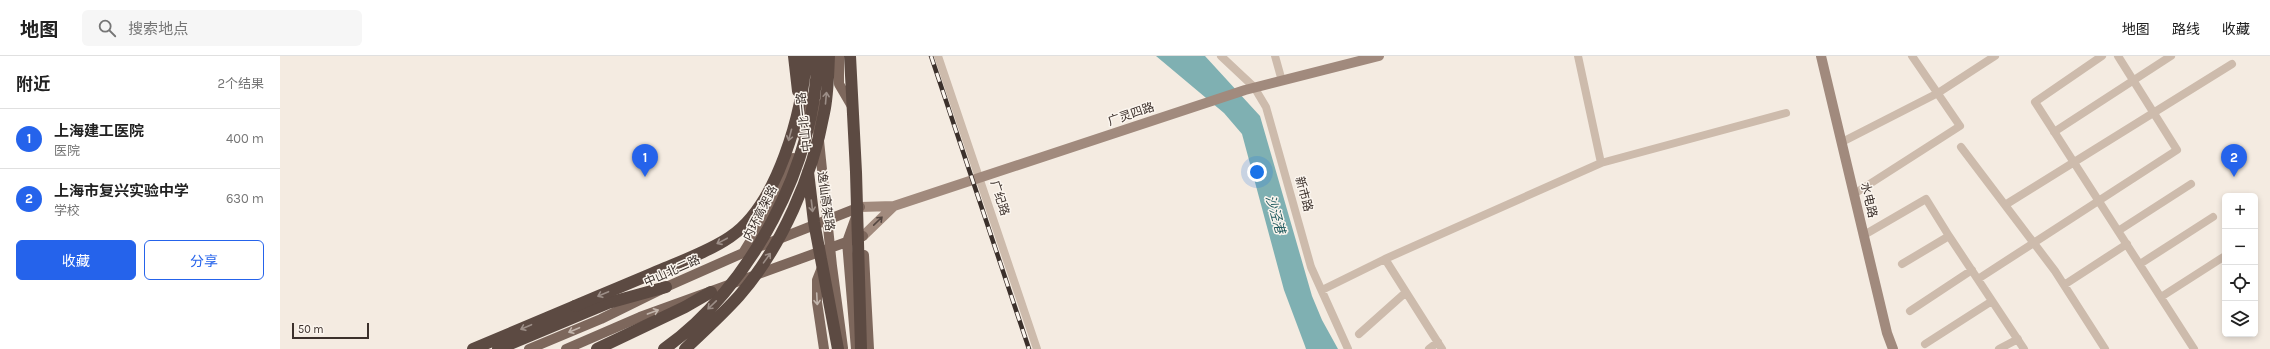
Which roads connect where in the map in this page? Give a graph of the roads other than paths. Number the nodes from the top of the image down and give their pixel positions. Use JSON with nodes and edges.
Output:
{"nodes":[{"id":1,"x":794,"y":56,"type":"edge"},
{"id":2,"x":802,"y":56,"type":"edge"},
{"id":3,"x":806,"y":56,"type":"edge"},
{"id":4,"x":811,"y":56,"type":"edge"},
{"id":5,"x":816,"y":56,"type":"edge"},
{"id":6,"x":829,"y":56,"type":"edge"},
{"id":7,"x":838,"y":56,"type":"edge"},
{"id":8,"x":850,"y":56,"type":"edge"},
{"id":9,"x":855,"y":56,"type":"edge"},
{"id":10,"x":938,"y":56,"type":"edge"},
{"id":11,"x":1221,"y":56,"type":"edge"},
{"id":12,"x":1275,"y":56,"type":"edge"},
{"id":13,"x":1378,"y":56,"type":"edge"},
{"id":14,"x":1578,"y":56,"type":"edge"},
{"id":15,"x":1821,"y":56,"type":"edge"},
{"id":16,"x":1912,"y":56,"type":"edge"},
{"id":17,"x":1995,"y":56,"type":"edge"},
{"id":18,"x":2102,"y":56,"type":"edge"},
{"id":19,"x":2118,"y":56,"type":"edge"},
{"id":20,"x":2171,"y":56,"type":"edge"},
{"id":21,"x":2232,"y":64,"type":"dead end"},
{"id":22,"x":1282,"y":81,"type":"junction"},
{"id":23,"x":2133,"y":81,"type":"junction"},
{"id":24,"x":1250,"y":89,"type":"junction"},
{"id":25,"x":1938,"y":93,"type":"junction"},
{"id":26,"x":2154,"y":112,"type":"junction"},
{"id":27,"x":1786,"y":113,"type":"dead end"},
{"id":28,"x":859,"y":119,"type":"junction"},
{"id":29,"x":2054,"y":132,"type":"junction"},
{"id":30,"x":1842,"y":142,"type":"junction"},
{"id":31,"x":1961,"y":147,"type":"dead end"},
{"id":32,"x":2074,"y":162,"type":"junction"},
{"id":33,"x":1601,"y":163,"type":"junction"},
{"id":34,"x":981,"y":178,"type":"junction"},
{"id":35,"x":2191,"y":184,"type":"dead end"},
{"id":36,"x":1854,"y":194,"type":"junction"},
{"id":37,"x":2099,"y":201,"type":"junction"},
{"id":38,"x":2005,"y":205,"type":"junction"},
{"id":39,"x":894,"y":206,"type":"junction"},
{"id":40,"x":860,"y":207,"type":"junction"},
{"id":41,"x":2213,"y":217,"type":"dead end"},
{"id":42,"x":828,"y":219,"type":"junction"},
{"id":43,"x":2118,"y":231,"type":"junction"},
{"id":44,"x":1864,"y":235,"type":"junction"},
{"id":45,"x":1949,"y":236,"type":"junction"},
{"id":46,"x":863,"y":240,"type":"junction"},
{"id":47,"x":847,"y":242,"type":"junction"},
{"id":48,"x":2034,"y":243,"type":"junction"},
{"id":49,"x":2126,"y":244,"type":"junction"},
{"id":50,"x":830,"y":249,"type":"junction"},
{"id":51,"x":743,"y":253,"type":"junction"},
{"id":52,"x":2222,"y":258,"type":"edge"},
{"id":53,"x":1385,"y":259,"type":"junction"},
{"id":54,"x":1902,"y":264,"type":"dead end"},
{"id":55,"x":2140,"y":264,"type":"junction"},
{"id":56,"x":1972,"y":270,"type":"junction"},
{"id":57,"x":1978,"y":279,"type":"junction"},
{"id":58,"x":850,"y":284,"type":"junction"},
{"id":59,"x":2064,"y":285,"type":"junction"},
{"id":60,"x":666,"y":287,"type":"junction"},
{"id":61,"x":1322,"y":290,"type":"junction"},
{"id":62,"x":712,"y":292,"type":"junction"},
{"id":63,"x":1405,"y":293,"type":"junction"},
{"id":64,"x":2161,"y":297,"type":"junction"},
{"id":65,"x":1992,"y":301,"type":"junction"},
{"id":66,"x":1910,"y":311,"type":"dead end"},
{"id":67,"x":1359,"y":334,"type":"dead end"},
{"id":68,"x":2018,"y":339,"type":"junction"},
{"id":69,"x":1925,"y":344,"type":"dead end"},
{"id":70,"x":1440,"y":346,"type":"edge"},
{"id":71,"x":473,"y":349,"type":"edge"},
{"id":72,"x":498,"y":349,"type":"edge"},
{"id":73,"x":528,"y":349,"type":"edge"},
{"id":74,"x":566,"y":349,"type":"edge"},
{"id":75,"x":597,"y":349,"type":"edge"},
{"id":76,"x":664,"y":349,"type":"edge"},
{"id":77,"x":685,"y":349,"type":"edge"},
{"id":78,"x":824,"y":349,"type":"edge"},
{"id":79,"x":838,"y":349,"type":"edge"},
{"id":80,"x":843,"y":349,"type":"edge"},
{"id":81,"x":856,"y":349,"type":"edge"},
{"id":82,"x":860,"y":349,"type":"edge"},
{"id":83,"x":869,"y":349,"type":"edge"},
{"id":84,"x":1037,"y":349,"type":"edge"},
{"id":85,"x":1348,"y":349,"type":"edge"},
{"id":86,"x":1429,"y":349,"type":"edge"},
{"id":87,"x":1893,"y":349,"type":"edge"},
{"id":88,"x":1999,"y":349,"type":"edge"},
{"id":89,"x":2024,"y":349,"type":"edge"},
{"id":90,"x":2105,"y":349,"type":"edge"},
{"id":91,"x":2194,"y":349,"type":"edge"}],
"edges":[{"from":1,"to":79,"type":"highway","name":"逸仙高架路","one_way":true,"bridge":true},
{"from":2,"to":51,"type":"main road"},
{"from":3,"to":71,"type":"highway","one_way":true,"bridge":true},
{"from":4,"to":42,"type":"main road","name":"中山北一路"},
{"from":5,"to":76,"type":"highway","name":"内环高架路","one_way":true,"bridge":true},
{"from":77,"to":6,"type":"highway","one_way":true,"bridge":true},
{"from":7,"to":28,"type":"main road"},
{"from":8,"to":82,"type":"highway","bridge":true},
{"from":9,"to":28,"type":"highway"},
{"from":10,"to":34,"type":"street","name":"广纪路"},
{"from":11,"to":24,"type":"street","name":"新市路"},
{"from":12,"to":22,"type":"street"},
{"from":13,"to":22,"type":"main road","name":"广灵四路"},
{"from":14,"to":33,"type":"street"},
{"from":15,"to":30,"type":"main road","name":"水电路"},
{"from":16,"to":25,"type":"street"},
{"from":17,"to":25,"type":"street"},
{"from":18,"to":29,"type":"street"},
{"from":19,"to":23,"type":"street"},
{"from":20,"to":23,"type":"street"},
{"from":21,"to":26,"type":"street"},
{"from":22,"to":24,"type":"main road","name":"广灵四路"},
{"from":23,"to":26,"type":"street"},
{"from":23,"to":29,"type":"street"},
{"from":24,"to":34,"type":"main road","name":"广灵四路"},
{"from":24,"to":61,"type":"street","name":"新市路"},
{"from":25,"to":30,"type":"street"},
{"from":25,"to":36,"type":"street"},
{"from":26,"to":32,"type":"street"},
{"from":26,"to":37,"type":"street"},
{"from":27,"to":33,"type":"street"},
{"from":28,"to":40,"type":"main road"},
{"from":29,"to":32,"type":"street"},
{"from":30,"to":36,"type":"main road","name":"水电路"},
{"from":31,"to":38,"type":"street"},
{"from":32,"to":37,"type":"street"},
{"from":32,"to":38,"type":"street"},
{"from":33,"to":53,"type":"street"},
{"from":34,"to":39,"type":"main road","name":"广灵四路"},
{"from":34,"to":84,"type":"street","name":"广纪路"},
{"from":35,"to":43,"type":"street"},
{"from":36,"to":44,"type":"main road","name":"水电路"},
{"from":37,"to":43,"type":"street"},
{"from":37,"to":48,"type":"street"},
{"from":38,"to":48,"type":"street"},
{"from":39,"to":40,"type":"main road","name":"广灵四路"},
{"from":46,"to":39,"type":"main road","name":"广灵四路","one_way":true},
{"from":40,"to":42,"type":"main road","name":"中山北二路"},
{"from":40,"to":46,"type":"main road"},
{"from":40,"to":47,"type":"main road"},
{"from":41,"to":55,"type":"street"},
{"from":42,"to":50,"type":"main road","name":"中山北一路"},
{"from":42,"to":51,"type":"main road","name":"中山北二路"},
{"from":43,"to":49,"type":"street"},
{"from":44,"to":45,"type":"street"},
{"from":44,"to":87,"type":"main road","name":"水电路"},
{"from":45,"to":54,"type":"street"},
{"from":45,"to":56,"type":"street"},
{"from":46,"to":47,"type":"main road"},
{"from":46,"to":58,"type":"main road"},
{"from":46,"to":83,"type":"main road"},
{"from":47,"to":50,"type":"main road"},
{"from":47,"to":58,"type":"main road"},
{"from":48,"to":57,"type":"street"},
{"from":48,"to":59,"type":"street"},
{"from":49,"to":55,"type":"street"},
{"from":49,"to":59,"type":"street"},
{"from":50,"to":62,"type":"main road"},
{"from":50,"to":78,"type":"main road","name":"中山北一路","one_way":true},
{"from":50,"to":80,"type":"main road"},
{"from":51,"to":60,"type":"main road","name":"中山北二路"},
{"from":52,"to":64,"type":"street"},
{"from":53,"to":61,"type":"street"},
{"from":53,"to":63,"type":"street"},
{"from":55,"to":64,"type":"street"},
{"from":56,"to":57,"type":"street"},
{"from":56,"to":66,"type":"street"},
{"from":57,"to":65,"type":"street"},
{"from":58,"to":81,"type":"main road"},
{"from":59,"to":90,"type":"street"},
{"from":60,"to":72,"type":"highway"},
{"from":60,"to":73,"type":"main road","name":"中山北二路","one_way":true},
{"from":61,"to":85,"type":"street","name":"新市路"},
{"from":74,"to":62,"type":"main road","one_way":true},
{"from":62,"to":75,"type":"highway"},
{"from":63,"to":67,"type":"street"},
{"from":63,"to":70,"type":"street"},
{"from":64,"to":91,"type":"street"},
{"from":65,"to":68,"type":"street"},
{"from":65,"to":69,"type":"street"},
{"from":68,"to":88,"type":"street"},
{"from":68,"to":89,"type":"street"},
{"from":70,"to":86,"type":"street"}]}
